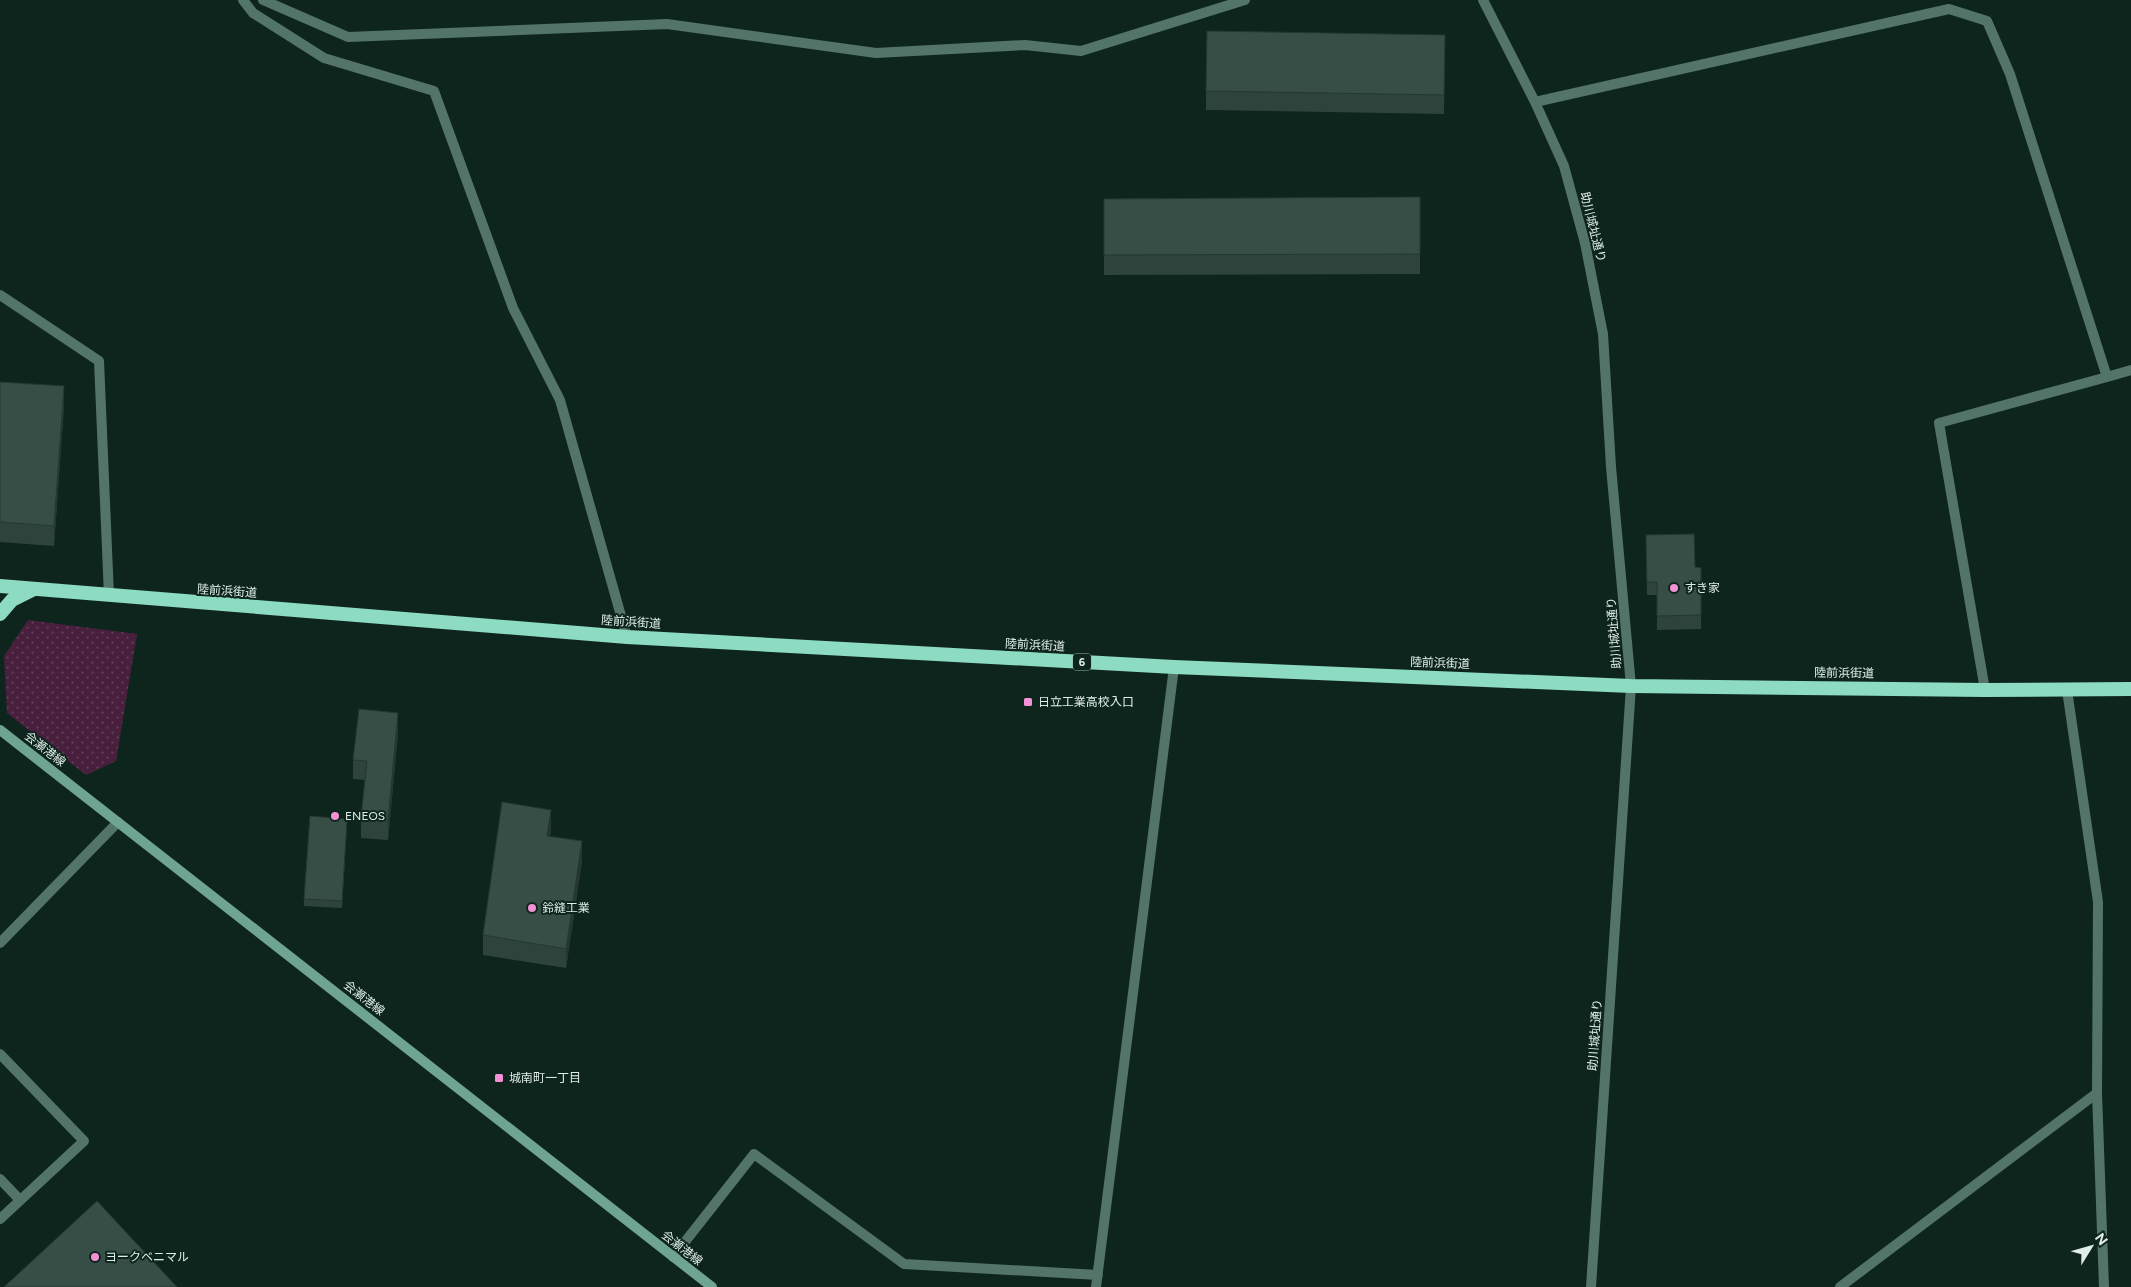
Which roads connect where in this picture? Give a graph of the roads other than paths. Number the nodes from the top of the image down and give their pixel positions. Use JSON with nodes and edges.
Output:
{"nodes":[{"id":1,"x":243,"y":0,"type":"edge"},
{"id":2,"x":263,"y":0,"type":"edge"},
{"id":3,"x":1246,"y":0,"type":"edge"},
{"id":4,"x":1483,"y":0,"type":"edge"},
{"id":5,"x":1956,"y":0,"type":"edge"},
{"id":6,"x":1949,"y":9,"type":"junction"},
{"id":7,"x":1535,"y":102,"type":"junction"},
{"id":8,"x":0,"y":295,"type":"edge"},
{"id":9,"x":2131,"y":370,"type":"edge"},
{"id":10,"x":2107,"y":377,"type":"junction"},
{"id":11,"x":0,"y":586,"type":"edge"},
{"id":12,"x":34,"y":588,"type":"junction"},
{"id":13,"x":109,"y":596,"type":"junction"},
{"id":14,"x":0,"y":614,"type":"edge"},
{"id":15,"x":627,"y":637,"type":"junction"},
{"id":16,"x":1174,"y":667,"type":"junction"},
{"id":17,"x":1632,"y":686,"type":"junction"},
{"id":18,"x":1985,"y":690,"type":"junction"},
{"id":19,"x":2067,"y":690,"type":"junction"},
{"id":20,"x":2131,"y":690,"type":"edge"},
{"id":21,"x":0,"y":730,"type":"edge"},
{"id":22,"x":118,"y":822,"type":"junction"},
{"id":23,"x":0,"y":943,"type":"edge"},
{"id":24,"x":0,"y":1054,"type":"edge"},
{"id":25,"x":2098,"y":1093,"type":"junction"},
{"id":26,"x":0,"y":1179,"type":"edge"},
{"id":27,"x":20,"y":1200,"type":"junction"},
{"id":28,"x":0,"y":1219,"type":"edge"},
{"id":29,"x":673,"y":1257,"type":"junction"},
{"id":30,"x":1098,"y":1275,"type":"junction"},
{"id":31,"x":712,"y":1287,"type":"edge"},
{"id":32,"x":1096,"y":1287,"type":"edge"},
{"id":33,"x":1591,"y":1287,"type":"edge"},
{"id":34,"x":1840,"y":1287,"type":"edge"},
{"id":35,"x":2104,"y":1287,"type":"edge"}],
"edges":[{"from":1,"to":15,"type":"street"},
{"from":2,"to":3,"type":"street"},
{"from":4,"to":7,"type":"street","name":"助川城址通り"},
{"from":5,"to":6,"type":"street"},
{"from":6,"to":7,"type":"street"},
{"from":6,"to":10,"type":"street"},
{"from":7,"to":17,"type":"street","name":"助川城址通り"},
{"from":8,"to":13,"type":"street"},
{"from":9,"to":10,"type":"street"},
{"from":10,"to":18,"type":"street"},
{"from":11,"to":12,"type":"highway","name":"陸前浜街道","number":"6"},
{"from":12,"to":13,"type":"highway","name":"陸前浜街道","number":"6"},
{"from":12,"to":14,"type":"highway"},
{"from":13,"to":15,"type":"highway","name":"陸前浜街道","number":"6"},
{"from":15,"to":16,"type":"highway","name":"陸前浜街道","number":"6"},
{"from":16,"to":17,"type":"highway","name":"陸前浜街道","number":"6"},
{"from":16,"to":30,"type":"street"},
{"from":17,"to":18,"type":"highway","name":"陸前浜街道","number":"6"},
{"from":17,"to":33,"type":"street","name":"助川城址通り"},
{"from":18,"to":19,"type":"highway","name":"陸前浜街道","number":"6"},
{"from":19,"to":20,"type":"highway","name":"陸前浜街道","number":"6"},
{"from":19,"to":25,"type":"street"},
{"from":21,"to":22,"type":"main road","name":"会瀬港線"},
{"from":22,"to":23,"type":"street"},
{"from":22,"to":29,"type":"main road","name":"会瀬港線"},
{"from":24,"to":27,"type":"street"},
{"from":25,"to":34,"type":"street"},
{"from":25,"to":35,"type":"street"},
{"from":26,"to":27,"type":"street"},
{"from":27,"to":28,"type":"street"},
{"from":29,"to":30,"type":"street"},
{"from":29,"to":31,"type":"main road","name":"会瀬港線"},
{"from":30,"to":32,"type":"street"}]}
